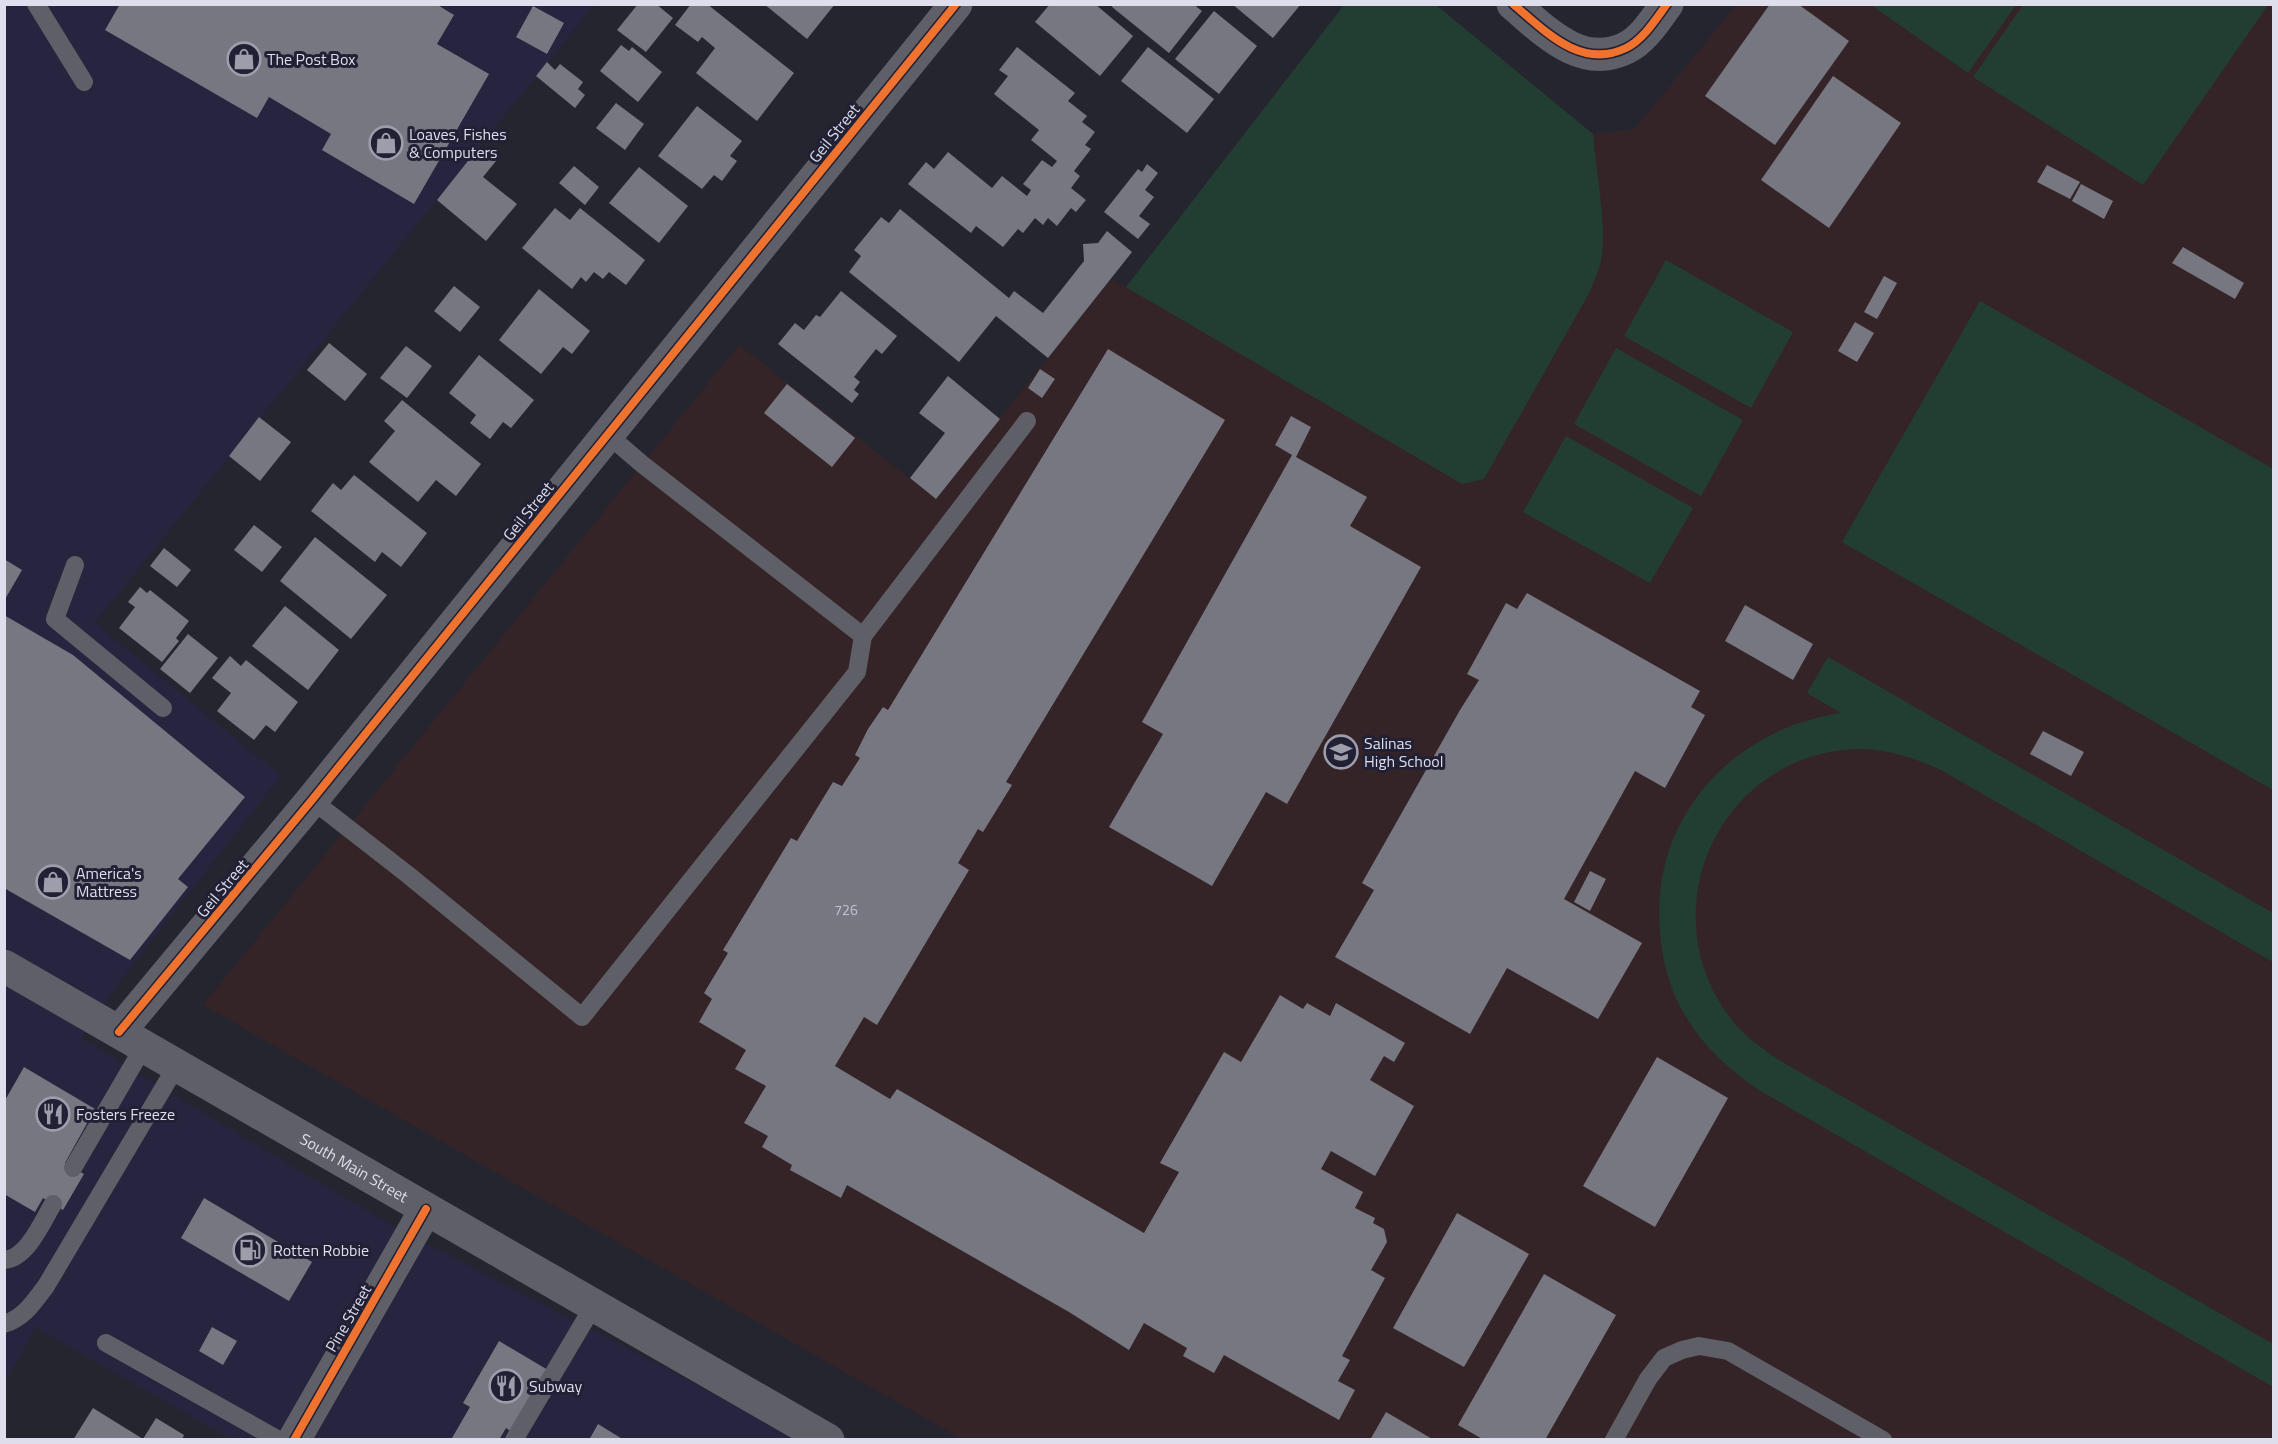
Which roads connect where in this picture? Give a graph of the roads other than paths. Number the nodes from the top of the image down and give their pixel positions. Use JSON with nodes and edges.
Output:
{"nodes":[{"id":1,"x":36,"y":4,"type":"edge"},
{"id":2,"x":956,"y":4,"type":"edge"},
{"id":3,"x":1513,"y":4,"type":"edge"},
{"id":4,"x":1667,"y":4,"type":"edge"},
{"id":5,"x":84,"y":82,"type":"dead end"},
{"id":6,"x":1027,"y":421,"type":"dead end"},
{"id":7,"x":607,"y":434,"type":"junction"},
{"id":8,"x":75,"y":565,"type":"dead end"},
{"id":9,"x":863,"y":636,"type":"junction"},
{"id":10,"x":163,"y":708,"type":"dead end"},
{"id":11,"x":312,"y":800,"type":"junction"},
{"id":12,"x":4,"y":966,"type":"edge"},
{"id":13,"x":131,"y":1039,"type":"junction"},
{"id":14,"x":177,"y":1065,"type":"junction"},
{"id":15,"x":73,"y":1168,"type":"dead end"},
{"id":16,"x":53,"y":1204,"type":"dead end"},
{"id":17,"x":426,"y":1209,"type":"junction"},
{"id":18,"x":4,"y":1260,"type":"edge"},
{"id":19,"x":594,"y":1305,"type":"junction"},
{"id":20,"x":4,"y":1324,"type":"edge"},
{"id":21,"x":106,"y":1343,"type":"dead end"},
{"id":22,"x":279,"y":1440,"type":"edge"},
{"id":23,"x":294,"y":1440,"type":"edge"},
{"id":24,"x":514,"y":1440,"type":"edge"},
{"id":25,"x":828,"y":1440,"type":"edge"},
{"id":26,"x":1614,"y":1440,"type":"edge"},
{"id":27,"x":1883,"y":1440,"type":"edge"}],
"edges":[{"from":1,"to":5,"type":"lane"},
{"from":2,"to":7,"type":"street","name":"Geil Street"},
{"from":3,"to":4,"type":"street"},
{"from":6,"to":9,"type":"lane"},
{"from":7,"to":9,"type":"lane"},
{"from":7,"to":11,"type":"street","name":"Geil Street"},
{"from":8,"to":10,"type":"lane"},
{"from":9,"to":11,"type":"lane"},
{"from":11,"to":13,"type":"street","name":"Geil Street"},
{"from":12,"to":13,"type":"street","name":"South Main Street"},
{"from":13,"to":14,"type":"street","name":"South Main Street"},
{"from":13,"to":15,"type":"lane"},
{"from":14,"to":17,"type":"street","name":"South Main Street"},
{"from":14,"to":20,"type":"lane"},
{"from":16,"to":18,"type":"lane"},
{"from":17,"to":19,"type":"street","name":"South Main Street"},
{"from":17,"to":23,"type":"street","name":"Pine Street"},
{"from":19,"to":24,"type":"lane"},
{"from":19,"to":25,"type":"street","name":"South Main Street"},
{"from":21,"to":22,"type":"lane"},
{"from":26,"to":27,"type":"lane"}]}
